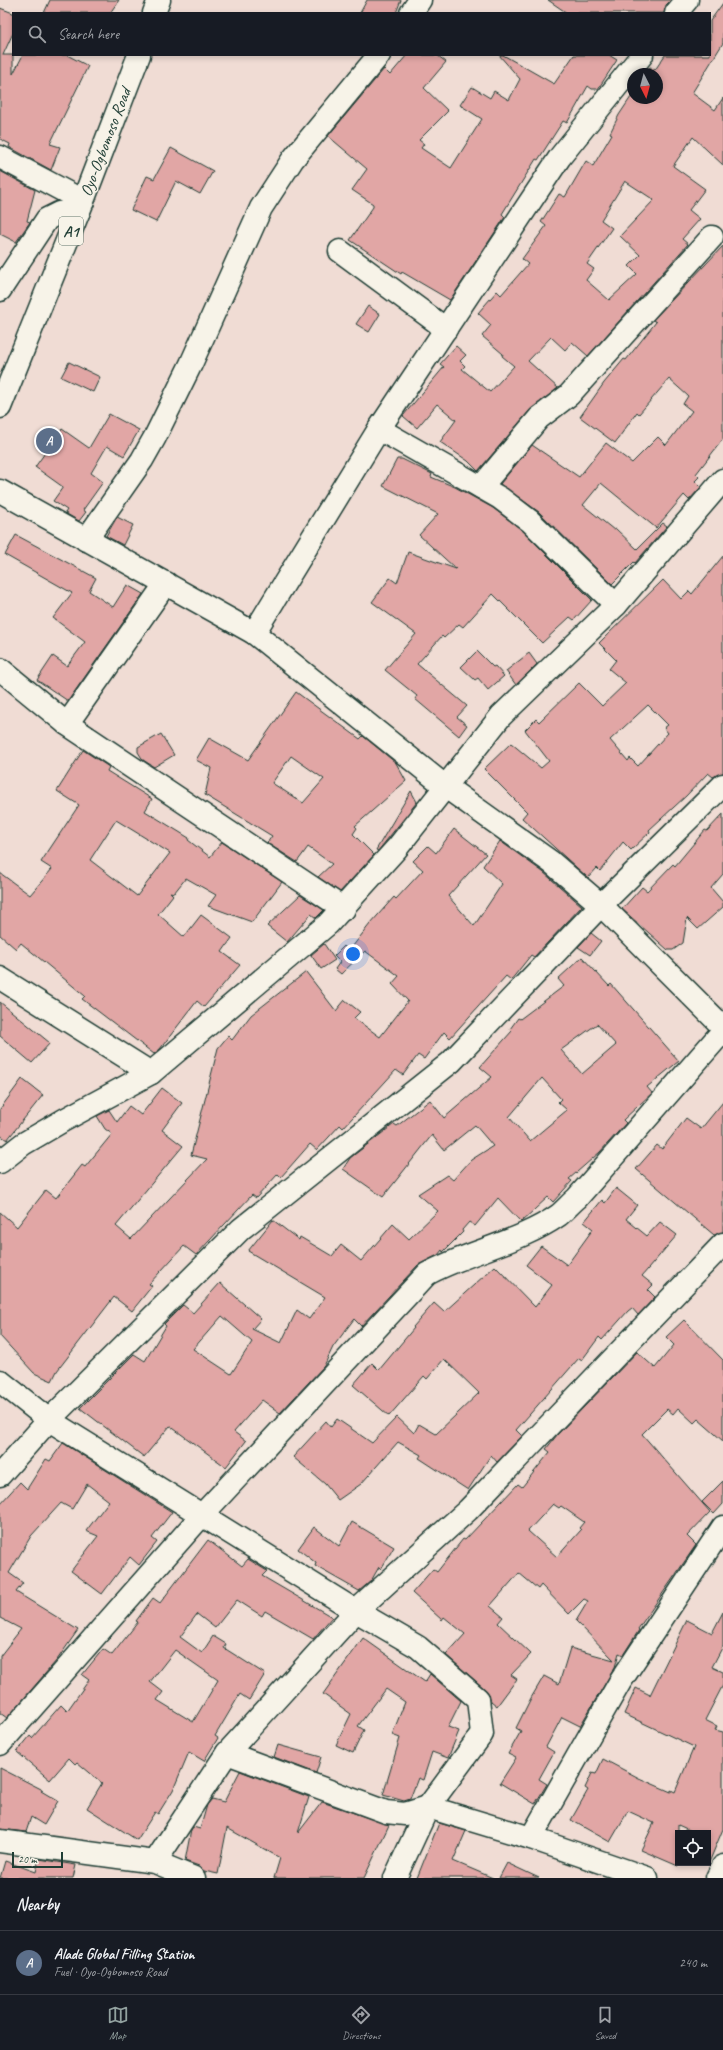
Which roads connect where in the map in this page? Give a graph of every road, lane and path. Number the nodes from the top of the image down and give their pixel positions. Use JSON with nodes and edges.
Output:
{"nodes":[{"id":1,"x":159,"y":0,"type":"edge"},
{"id":2,"x":420,"y":0,"type":"edge"},
{"id":3,"x":687,"y":0,"type":"edge"},
{"id":4,"x":154,"y":12,"type":"edge"},
{"id":5,"x":412,"y":12,"type":"edge"},
{"id":6,"x":677,"y":12,"type":"edge"},
{"id":7,"x":138,"y":56,"type":"edge"},
{"id":8,"x":378,"y":56,"type":"edge"},
{"id":9,"x":641,"y":56,"type":"edge"},
{"id":10,"x":0,"y":157,"type":"edge"},
{"id":11,"x":81,"y":206,"type":"junction"},
{"id":12,"x":712,"y":237,"type":"dead end"},
{"id":13,"x":340,"y":251,"type":"dead end"},
{"id":14,"x":0,"y":290,"type":"edge"},
{"id":15,"x":446,"y":328,"type":"junction"},
{"id":16,"x":0,"y":407,"type":"edge"},
{"id":17,"x":379,"y":429,"type":"junction"},
{"id":18,"x":723,"y":480,"type":"edge"},
{"id":19,"x":481,"y":487,"type":"junction"},
{"id":20,"x":0,"y":491,"type":"edge"},
{"id":21,"x":86,"y":540,"type":"junction"},
{"id":22,"x":166,"y":583,"type":"junction"},
{"id":23,"x":616,"y":606,"type":"junction"},
{"id":24,"x":254,"y":633,"type":"junction"},
{"id":25,"x":0,"y":669,"type":"edge"},
{"id":26,"x":67,"y":724,"type":"junction"},
{"id":27,"x":723,"y":785,"type":"edge"},
{"id":28,"x":446,"y":787,"type":"junction"},
{"id":29,"x":601,"y":905,"type":"junction"},
{"id":30,"x":344,"y":909,"type":"junction"},
{"id":31,"x":0,"y":978,"type":"edge"},
{"id":32,"x":723,"y":1027,"type":"edge"},
{"id":33,"x":723,"y":1031,"type":"edge"},
{"id":34,"x":151,"y":1073,"type":"junction"},
{"id":35,"x":0,"y":1162,"type":"edge"},
{"id":36,"x":723,"y":1244,"type":"edge"},
{"id":37,"x":0,"y":1381,"type":"edge"},
{"id":38,"x":49,"y":1420,"type":"junction"},
{"id":39,"x":0,"y":1475,"type":"edge"},
{"id":40,"x":202,"y":1515,"type":"junction"},
{"id":41,"x":723,"y":1527,"type":"edge"},
{"id":42,"x":356,"y":1611,"type":"junction"},
{"id":43,"x":0,"y":1744,"type":"edge"},
{"id":44,"x":227,"y":1753,"type":"junction"},
{"id":45,"x":428,"y":1808,"type":"junction"},
{"id":46,"x":531,"y":1838,"type":"junction"},
{"id":47,"x":0,"y":1841,"type":"edge"},
{"id":48,"x":155,"y":1862,"type":"junction"},
{"id":49,"x":723,"y":1866,"type":"edge"},
{"id":50,"x":194,"y":1878,"type":"edge"},
{"id":51,"x":394,"y":1878,"type":"edge"},
{"id":52,"x":647,"y":1878,"type":"edge"},
{"id":53,"x":717,"y":1878,"type":"edge"}],
"edges":[{"from":1,"to":4,"type":"main road"},
{"from":2,"to":5,"type":"main road"},
{"from":3,"to":6,"type":"main road"},
{"from":7,"to":11,"type":"main road","name":"Oyo-Ogbomoso Road","number":"A1"},
{"from":8,"to":21,"type":"main road"},
{"from":9,"to":15,"type":"main road"},
{"from":10,"to":11,"type":"main road"},
{"from":11,"to":14,"type":"main road"},
{"from":11,"to":16,"type":"main road","name":"Oyo-Ogbomoso Road","number":"A1"},
{"from":12,"to":19,"type":"main road"},
{"from":13,"to":15,"type":"main road"},
{"from":15,"to":17,"type":"main road"},
{"from":17,"to":19,"type":"main road"},
{"from":17,"to":24,"type":"main road"},
{"from":18,"to":23,"type":"main road"},
{"from":19,"to":23,"type":"main road"},
{"from":20,"to":21,"type":"main road"},
{"from":21,"to":22,"type":"main road"},
{"from":22,"to":24,"type":"main road"},
{"from":22,"to":26,"type":"main road"},
{"from":23,"to":28,"type":"main road"},
{"from":24,"to":28,"type":"main road"},
{"from":25,"to":26,"type":"main road"},
{"from":26,"to":30,"type":"main road"},
{"from":27,"to":29,"type":"main road"},
{"from":28,"to":29,"type":"main road"},
{"from":28,"to":30,"type":"main road"},
{"from":29,"to":32,"type":"main road"},
{"from":29,"to":38,"type":"main road"},
{"from":30,"to":34,"type":"main road"},
{"from":31,"to":34,"type":"main road"},
{"from":33,"to":40,"type":"main road"},
{"from":34,"to":35,"type":"main road"},
{"from":36,"to":42,"type":"main road"},
{"from":37,"to":38,"type":"main road"},
{"from":38,"to":39,"type":"main road"},
{"from":38,"to":40,"type":"main road"},
{"from":40,"to":42,"type":"main road"},
{"from":40,"to":43,"type":"main road"},
{"from":41,"to":46,"type":"main road"},
{"from":42,"to":44,"type":"main road"},
{"from":42,"to":45,"type":"main road"},
{"from":44,"to":45,"type":"main road"},
{"from":44,"to":48,"type":"main road"},
{"from":45,"to":46,"type":"main road"},
{"from":45,"to":51,"type":"main road"},
{"from":46,"to":52,"type":"main road"},
{"from":47,"to":48,"type":"main road"},
{"from":48,"to":50,"type":"main road"},
{"from":49,"to":53,"type":"main road"}]}
